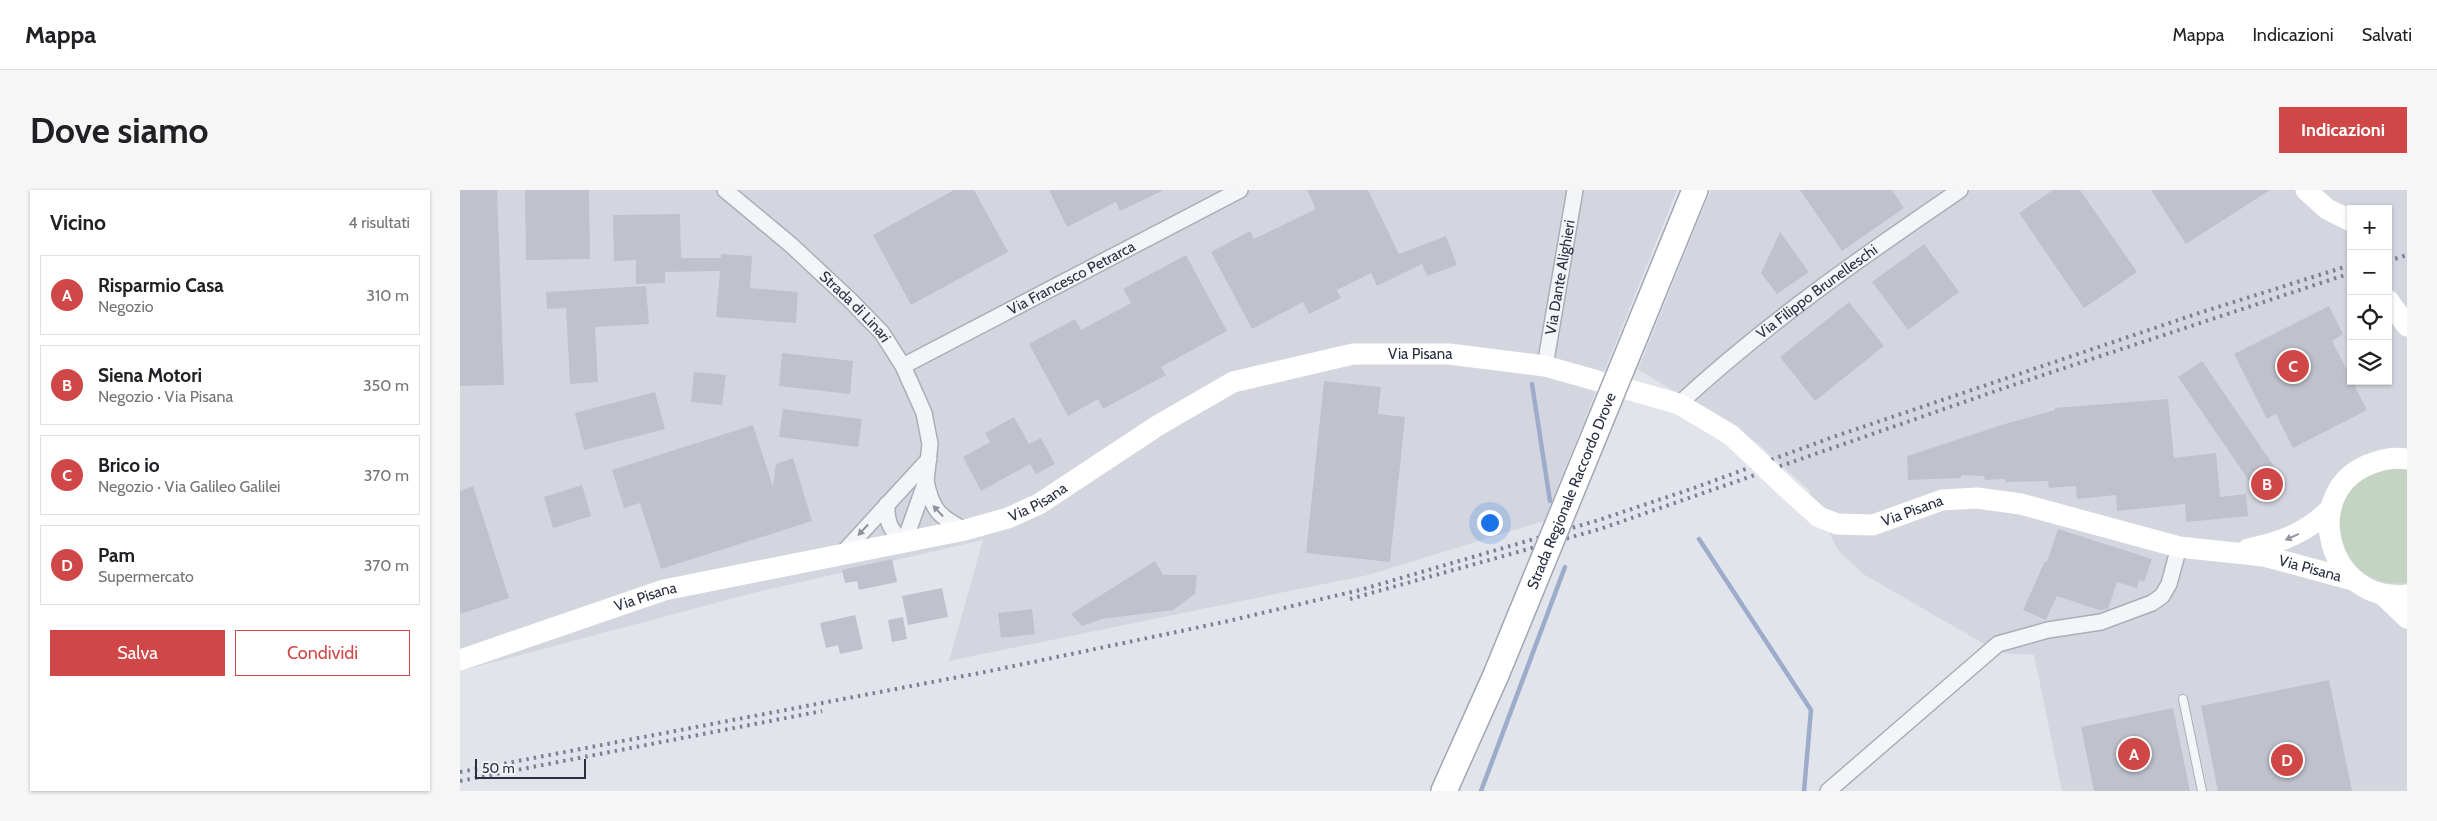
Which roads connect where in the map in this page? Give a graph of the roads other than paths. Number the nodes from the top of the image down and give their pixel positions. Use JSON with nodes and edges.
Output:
{"nodes":[{"id":1,"x":725,"y":190,"type":"edge"},
{"id":2,"x":1240,"y":190,"type":"edge"},
{"id":3,"x":1575,"y":190,"type":"edge"},
{"id":4,"x":1695,"y":190,"type":"edge"},
{"id":5,"x":1960,"y":190,"type":"edge"},
{"id":6,"x":2306,"y":190,"type":"edge"},
{"id":7,"x":2347,"y":218,"type":"edge"},
{"id":8,"x":2392,"y":305,"type":"edge"},
{"id":9,"x":2407,"y":326,"type":"edge"},
{"id":10,"x":903,"y":366,"type":"junction"},
{"id":11,"x":1545,"y":366,"type":"junction"},
{"id":12,"x":1598,"y":381,"type":"dead end"},
{"id":13,"x":1627,"y":389,"type":"dead end"},
{"id":14,"x":1679,"y":404,"type":"junction"},
{"id":15,"x":2407,"y":443,"type":"edge"},
{"id":16,"x":2385,"y":459,"type":"junction"},
{"id":17,"x":2407,"y":459,"type":"edge"},
{"id":18,"x":929,"y":460,"type":"junction"},
{"id":19,"x":926,"y":481,"type":"junction"},
{"id":20,"x":887,"y":504,"type":"junction"},
{"id":21,"x":2331,"y":508,"type":"junction"},
{"id":22,"x":965,"y":530,"type":"junction"},
{"id":23,"x":904,"y":543,"type":"junction"},
{"id":24,"x":2179,"y":547,"type":"junction"},
{"id":25,"x":2238,"y":552,"type":"junction"},
{"id":26,"x":839,"y":556,"type":"junction"},
{"id":27,"x":2353,"y":580,"type":"junction"},
{"id":28,"x":2382,"y":594,"type":"junction"},
{"id":29,"x":2407,"y":595,"type":"edge"},
{"id":30,"x":2407,"y":618,"type":"edge"},
{"id":31,"x":460,"y":660,"type":"edge"},
{"id":32,"x":1496,"y":675,"type":"junction"},
{"id":33,"x":2183,"y":699,"type":"dead end"},
{"id":34,"x":1444,"y":791,"type":"edge"},
{"id":35,"x":1457,"y":791,"type":"edge"},
{"id":36,"x":1828,"y":791,"type":"edge"},
{"id":37,"x":2202,"y":791,"type":"edge"}],
"edges":[{"from":1,"to":10,"type":"street","name":"Strada di Linari"},
{"from":2,"to":10,"type":"street","name":"Via Francesco Petrarca"},
{"from":3,"to":11,"type":"street","name":"Via Dante Alighieri"},
{"from":4,"to":32,"type":"main road","name":"Strada Regionale Raccordo Drove","bridge":true},
{"from":5,"to":14,"type":"street","name":"Via Filippo Brunelleschi"},
{"from":6,"to":7,"type":"street"},
{"from":8,"to":9,"type":"street"},
{"from":10,"to":18,"type":"street","name":"Strada di Linari"},
{"from":11,"to":12,"type":"street","name":"Via Pisana"},
{"from":11,"to":22,"type":"street","name":"Via Pisana"},
{"from":13,"to":14,"type":"street","name":"Via Pisana"},
{"from":14,"to":24,"type":"street","name":"Via Pisana","bridge":true},
{"from":15,"to":16,"type":"street"},
{"from":16,"to":17,"type":"street","name":"Via Pisana"},
{"from":16,"to":21,"type":"street","name":"Via Pisana"},
{"from":18,"to":19,"type":"street","name":"Strada di Linari"},
{"from":18,"to":20,"type":"street"},
{"from":22,"to":19,"type":"street","name":"Strada di Linari","one_way":true},
{"from":19,"to":23,"type":"street","name":"Strada di Linari"},
{"from":20,"to":23,"type":"street"},
{"from":20,"to":26,"type":"street","one_way":true},
{"from":21,"to":25,"type":"street","name":"Via Pisana","one_way":true},
{"from":21,"to":27,"type":"street","name":"Via Pisana"},
{"from":22,"to":23,"type":"street","name":"Via Pisana"},
{"from":23,"to":26,"type":"street","name":"Via Pisana"},
{"from":24,"to":25,"type":"street","name":"Via Pisana"},
{"from":24,"to":36,"type":"street"},
{"from":25,"to":27,"type":"street","name":"Via Pisana"},
{"from":26,"to":31,"type":"street","name":"Via Pisana"},
{"from":27,"to":28,"type":"street","name":"Via Pisana"},
{"from":28,"to":29,"type":"street","name":"Via Pisana"},
{"from":28,"to":30,"type":"street"},
{"from":32,"to":34,"type":"main road","name":"Strada Regionale Raccordo Drove"},
{"from":32,"to":35,"type":"main road"},
{"from":33,"to":37,"type":"lane"}]}
